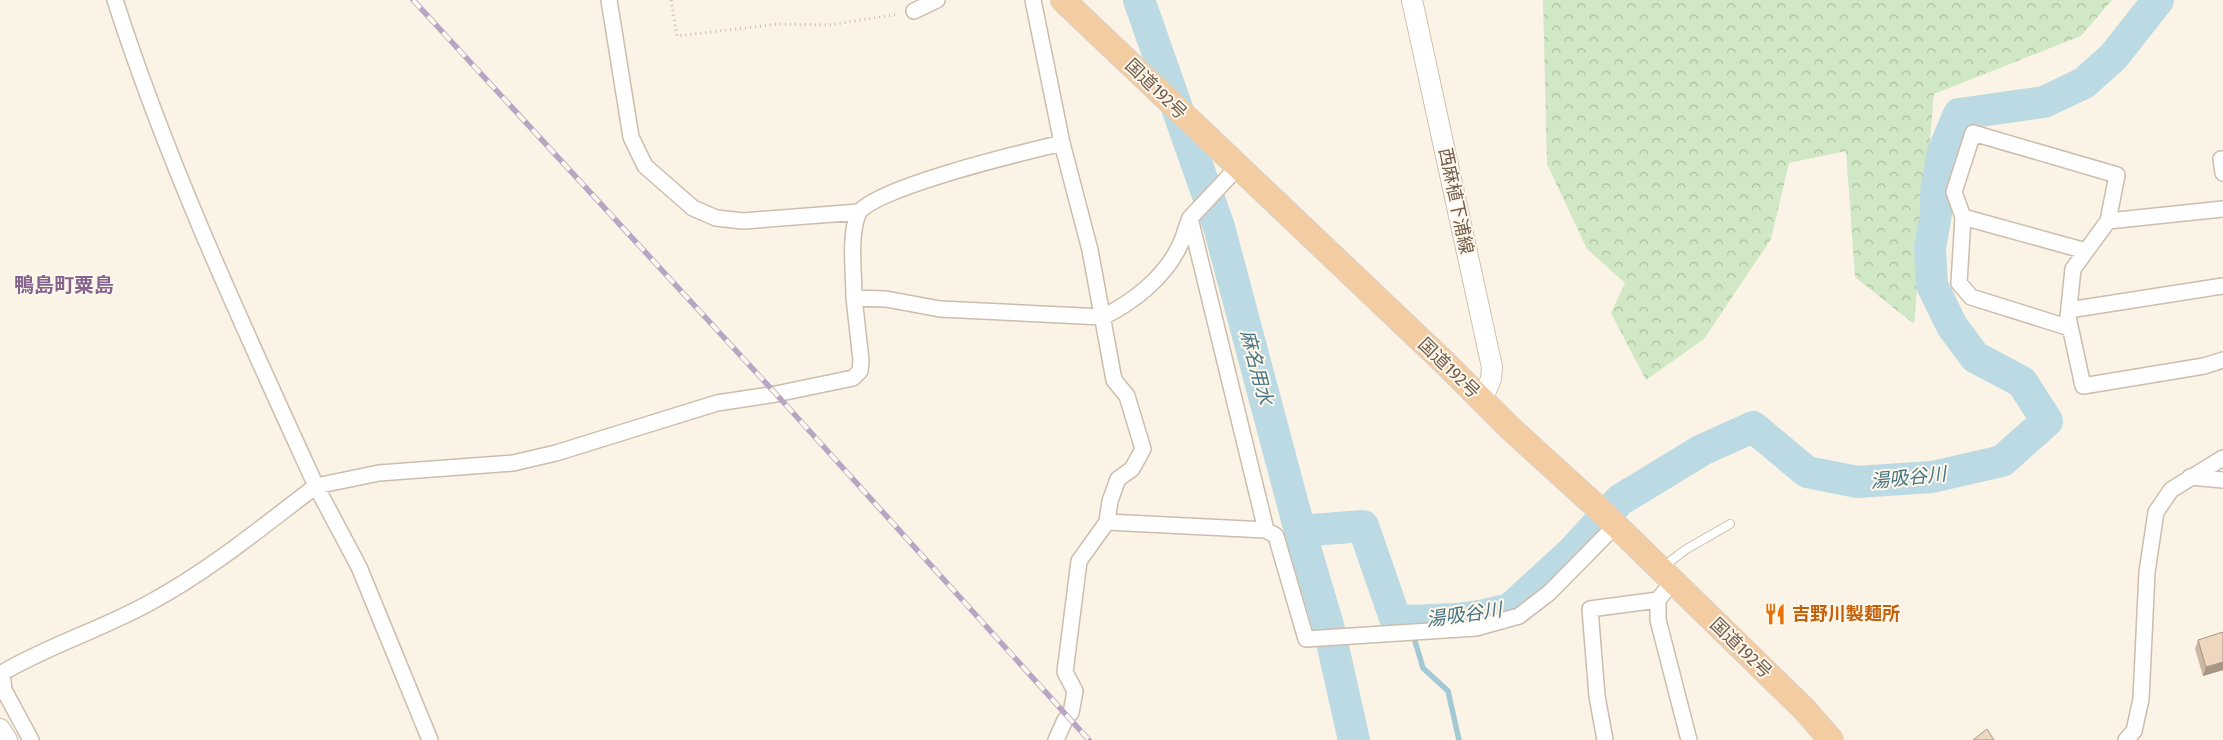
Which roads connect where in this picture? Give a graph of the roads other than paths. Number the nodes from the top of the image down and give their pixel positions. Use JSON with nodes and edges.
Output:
{"nodes":[{"id":1,"x":115,"y":0,"type":"edge"},
{"id":2,"x":609,"y":0,"type":"edge"},
{"id":3,"x":937,"y":0,"type":"edge"},
{"id":4,"x":1033,"y":0,"type":"edge"},
{"id":5,"x":1063,"y":0,"type":"edge"},
{"id":6,"x":1412,"y":0,"type":"edge"},
{"id":7,"x":914,"y":12,"type":"road end"},
{"id":8,"x":1062,"y":143,"type":"junction"},
{"id":9,"x":1238,"y":167,"type":"junction"},
{"id":10,"x":2223,"y":209,"type":"edge"},
{"id":11,"x":859,"y":212,"type":"junction"},
{"id":12,"x":1193,"y":214,"type":"junction"},
{"id":13,"x":1963,"y":217,"type":"junction"},
{"id":14,"x":2108,"y":221,"type":"junction"},
{"id":15,"x":2086,"y":250,"type":"junction"},
{"id":16,"x":2223,"y":286,"type":"edge"},
{"id":17,"x":854,"y":298,"type":"junction"},
{"id":18,"x":2069,"y":310,"type":"junction"},
{"id":19,"x":1103,"y":317,"type":"junction"},
{"id":20,"x":2070,"y":328,"type":"junction"},
{"id":21,"x":2223,"y":360,"type":"edge"},
{"id":22,"x":1482,"y":400,"type":"junction"},
{"id":23,"x":2223,"y":458,"type":"edge"},
{"id":24,"x":2190,"y":477,"type":"junction"},
{"id":25,"x":2223,"y":480,"type":"edge"},
{"id":26,"x":316,"y":486,"type":"junction"},
{"id":27,"x":1609,"y":519,"type":"junction"},
{"id":28,"x":1107,"y":522,"type":"junction"},
{"id":29,"x":1730,"y":524,"type":"dead end"},
{"id":30,"x":1266,"y":530,"type":"junction"},
{"id":31,"x":1667,"y":575,"type":"junction"},
{"id":32,"x":1658,"y":600,"type":"junction"},
{"id":33,"x":0,"y":729,"type":"edge"},
{"id":34,"x":7,"y":740,"type":"edge"},
{"id":35,"x":31,"y":740,"type":"edge"},
{"id":36,"x":430,"y":740,"type":"edge"},
{"id":37,"x":1056,"y":740,"type":"edge"},
{"id":38,"x":1605,"y":740,"type":"edge"},
{"id":39,"x":1689,"y":740,"type":"edge"},
{"id":40,"x":1831,"y":740,"type":"edge"},
{"id":41,"x":2126,"y":740,"type":"edge"}],
"edges":[{"from":1,"to":26,"type":"street"},
{"from":2,"to":11,"type":"street"},
{"from":3,"to":7,"type":"street"},
{"from":4,"to":8,"type":"street"},
{"from":5,"to":9,"type":"highway","name":"国道192号"},
{"from":6,"to":22,"type":"main road","name":"西麻植下浦線"},
{"from":8,"to":11,"type":"street"},
{"from":8,"to":19,"type":"street"},
{"from":9,"to":12,"type":"street"},
{"from":9,"to":22,"type":"highway","name":"国道192号"},
{"from":10,"to":14,"type":"street"},
{"from":11,"to":17,"type":"street"},
{"from":12,"to":19,"type":"street"},
{"from":12,"to":30,"type":"street"},
{"from":13,"to":14,"type":"street"},
{"from":13,"to":15,"type":"street"},
{"from":13,"to":20,"type":"street"},
{"from":14,"to":15,"type":"street"},
{"from":15,"to":18,"type":"street"},
{"from":16,"to":18,"type":"street"},
{"from":17,"to":19,"type":"street"},
{"from":17,"to":26,"type":"street"},
{"from":18,"to":20,"type":"street"},
{"from":19,"to":28,"type":"street"},
{"from":20,"to":21,"type":"street"},
{"from":22,"to":27,"type":"highway","name":"国道192号"},
{"from":23,"to":24,"type":"street"},
{"from":24,"to":25,"type":"street"},
{"from":24,"to":41,"type":"street"},
{"from":26,"to":35,"type":"street"},
{"from":26,"to":36,"type":"street"},
{"from":27,"to":30,"type":"street"},
{"from":27,"to":31,"type":"highway","name":"国道192号"},
{"from":28,"to":30,"type":"street"},
{"from":28,"to":37,"type":"street"},
{"from":29,"to":31,"type":"lane"},
{"from":31,"to":32,"type":"street"},
{"from":31,"to":40,"type":"highway","name":"国道192号"},
{"from":32,"to":38,"type":"street"},
{"from":32,"to":39,"type":"street"},
{"from":33,"to":34,"type":"main road"}]}
